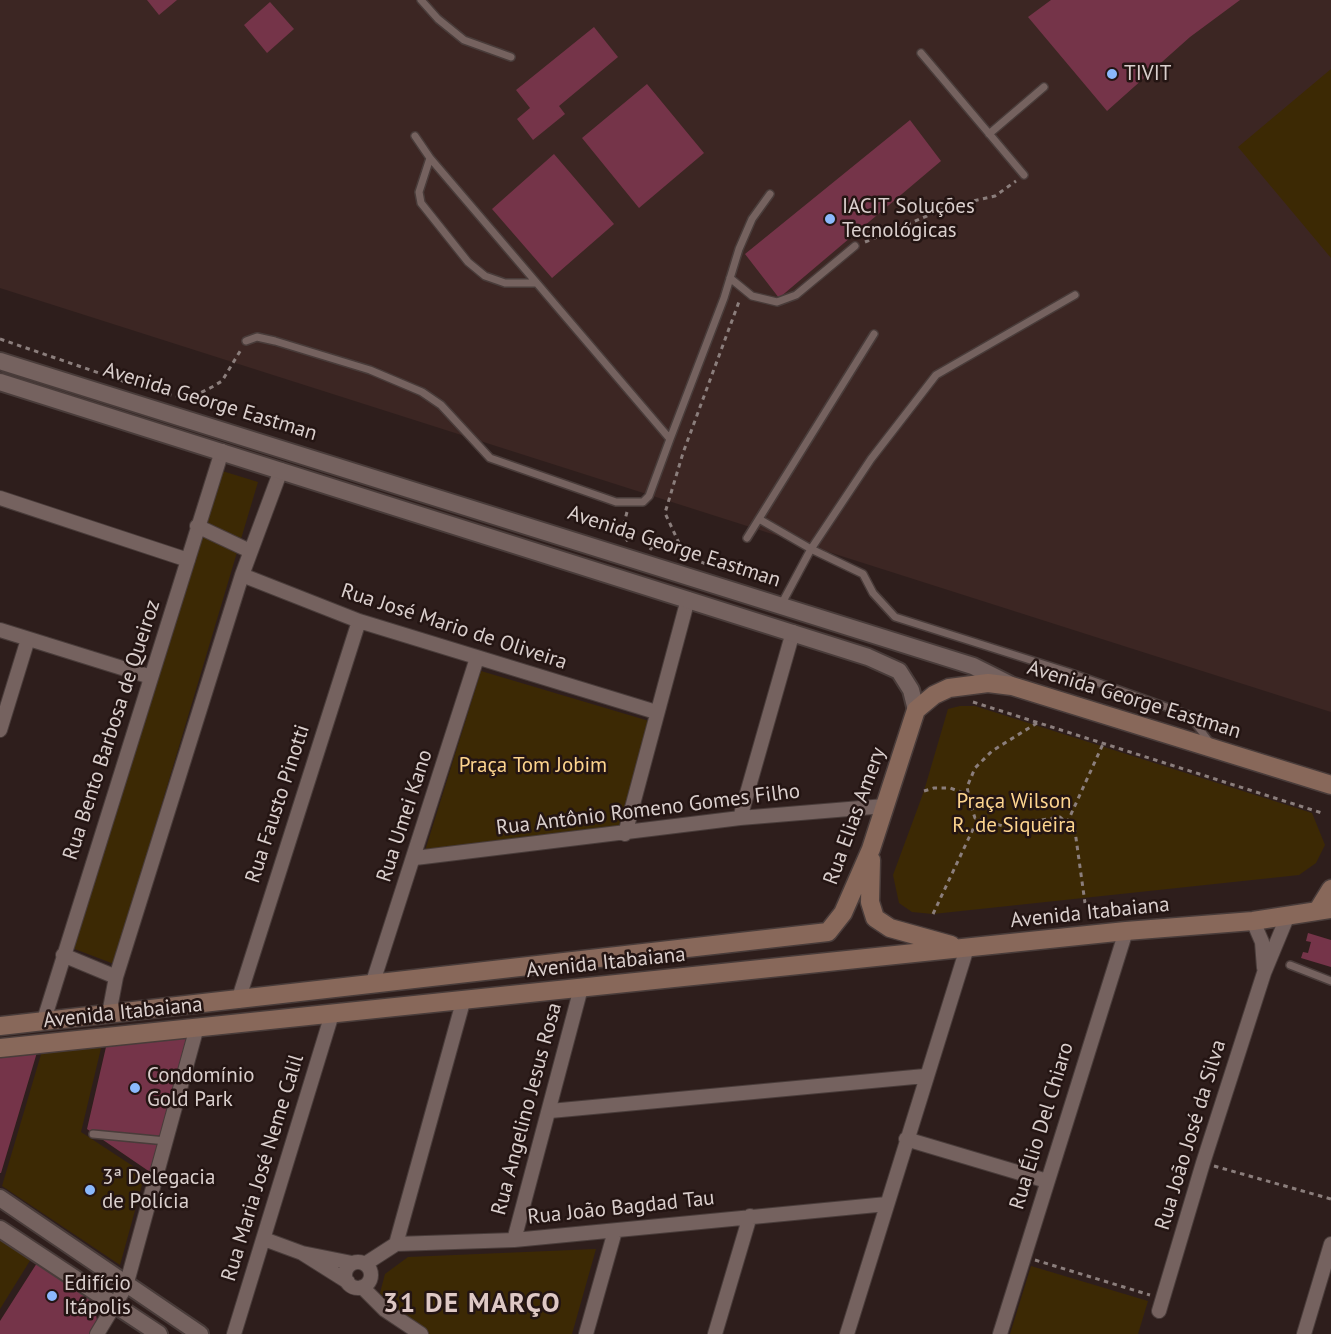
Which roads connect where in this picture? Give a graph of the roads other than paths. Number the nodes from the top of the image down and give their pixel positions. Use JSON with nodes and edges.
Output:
{"nodes":[{"id":1,"x":421,"y":0,"type":"edge"},
{"id":2,"x":921,"y":53,"type":"dead end"},
{"id":3,"x":510,"y":57,"type":"dead end"},
{"id":4,"x":1044,"y":87,"type":"dead end"},
{"id":5,"x":989,"y":134,"type":"junction"},
{"id":6,"x":415,"y":136,"type":"dead end"},
{"id":7,"x":430,"y":158,"type":"junction"},
{"id":8,"x":1024,"y":175,"type":"road end"},
{"id":9,"x":770,"y":194,"type":"dead end"},
{"id":10,"x":855,"y":246,"type":"road end"},
{"id":11,"x":730,"y":278,"type":"junction"},
{"id":12,"x":536,"y":283,"type":"junction"},
{"id":13,"x":1075,"y":295,"type":"dead end"},
{"id":14,"x":874,"y":334,"type":"dead end"},
{"id":15,"x":246,"y":341,"type":"road end"},
{"id":16,"x":0,"y":361,"type":"edge"},
{"id":17,"x":0,"y":382,"type":"edge"},
{"id":18,"x":670,"y":439,"type":"junction"},
{"id":19,"x":222,"y":451,"type":"junction"},
{"id":20,"x":280,"y":470,"type":"junction"},
{"id":21,"x":0,"y":498,"type":"edge"},
{"id":22,"x":759,"y":519,"type":"junction"},
{"id":23,"x":197,"y":526,"type":"junction"},
{"id":24,"x":747,"y":538,"type":"dead end"},
{"id":25,"x":811,"y":549,"type":"junction"},
{"id":26,"x":250,"y":551,"type":"junction"},
{"id":27,"x":188,"y":560,"type":"junction"},
{"id":28,"x":242,"y":575,"type":"junction"},
{"id":29,"x":687,"y":599,"type":"junction"},
{"id":30,"x":781,"y":604,"type":"junction"},
{"id":31,"x":359,"y":621,"type":"junction"},
{"id":32,"x":0,"y":630,"type":"edge"},
{"id":33,"x":793,"y":632,"type":"junction"},
{"id":34,"x":28,"y":639,"type":"junction"},
{"id":35,"x":477,"y":658,"type":"junction"},
{"id":36,"x":151,"y":677,"type":"junction"},
{"id":37,"x":1012,"y":686,"type":"junction"},
{"id":38,"x":916,"y":710,"type":"junction"},
{"id":39,"x":656,"y":712,"type":"junction"},
{"id":40,"x":0,"y":730,"type":"edge"},
{"id":41,"x":1212,"y":746,"type":"junction"},
{"id":42,"x":1331,"y":785,"type":"edge"},
{"id":43,"x":885,"y":806,"type":"junction"},
{"id":44,"x":740,"y":818,"type":"junction"},
{"id":45,"x":625,"y":834,"type":"junction"},
{"id":46,"x":871,"y":849,"type":"junction"},
{"id":47,"x":415,"y":858,"type":"junction"},
{"id":48,"x":1331,"y":889,"type":"edge"},
{"id":49,"x":1324,"y":910,"type":"edge"},
{"id":50,"x":1288,"y":915,"type":"junction"},
{"id":51,"x":1253,"y":921,"type":"junction"},
{"id":52,"x":1126,"y":931,"type":"junction"},
{"id":53,"x":828,"y":932,"type":"joint"},
{"id":54,"x":967,"y":948,"type":"junction"},
{"id":55,"x":63,"y":955,"type":"junction"},
{"id":56,"x":1290,"y":965,"type":"dead end"},
{"id":57,"x":1264,"y":973,"type":"junction"},
{"id":58,"x":116,"y":977,"type":"junction"},
{"id":59,"x":1331,"y":981,"type":"edge"},
{"id":60,"x":372,"y":986,"type":"junction"},
{"id":61,"x":581,"y":988,"type":"junction"},
{"id":62,"x":238,"y":1000,"type":"junction"},
{"id":63,"x":462,"y":1002,"type":"junction"},
{"id":64,"x":109,"y":1014,"type":"junction"},
{"id":65,"x":332,"y":1014,"type":"junction"},
{"id":66,"x":43,"y":1023,"type":"junction"},
{"id":67,"x":0,"y":1026,"type":"edge"},
{"id":68,"x":197,"y":1027,"type":"junction"},
{"id":69,"x":0,"y":1048,"type":"edge"},
{"id":70,"x":926,"y":1076,"type":"junction"},
{"id":71,"x":550,"y":1111,"type":"junction"},
{"id":72,"x":93,"y":1134,"type":"dead end"},
{"id":73,"x":906,"y":1139,"type":"junction"},
{"id":74,"x":166,"y":1141,"type":"junction"},
{"id":75,"x":1047,"y":1180,"type":"junction"},
{"id":76,"x":0,"y":1198,"type":"edge"},
{"id":77,"x":887,"y":1204,"type":"junction"},
{"id":78,"x":750,"y":1216,"type":"junction"},
{"id":79,"x":0,"y":1229,"type":"edge"},
{"id":80,"x":615,"y":1231,"type":"junction"},
{"id":81,"x":264,"y":1239,"type":"junction"},
{"id":82,"x":514,"y":1240,"type":"junction"},
{"id":83,"x":396,"y":1244,"type":"junction"},
{"id":84,"x":1331,"y":1244,"type":"edge"},
{"id":85,"x":302,"y":1253,"type":"junction"},
{"id":86,"x":359,"y":1263,"type":"junction"},
{"id":87,"x":348,"y":1282,"type":"junction"},
{"id":88,"x":126,"y":1286,"type":"junction"},
{"id":89,"x":362,"y":1287,"type":"junction"},
{"id":90,"x":115,"y":1304,"type":"junction"},
{"id":91,"x":1161,"y":1305,"type":"road end"},
{"id":92,"x":97,"y":1334,"type":"edge"},
{"id":93,"x":159,"y":1334,"type":"edge"},
{"id":94,"x":200,"y":1334,"type":"edge"},
{"id":95,"x":234,"y":1334,"type":"edge"},
{"id":96,"x":421,"y":1334,"type":"edge"},
{"id":97,"x":586,"y":1334,"type":"edge"},
{"id":98,"x":715,"y":1334,"type":"edge"},
{"id":99,"x":847,"y":1334,"type":"edge"},
{"id":100,"x":1000,"y":1334,"type":"edge"},
{"id":101,"x":1304,"y":1334,"type":"edge"}],
"edges":[{"from":1,"to":3,"type":"lane"},
{"from":2,"to":5,"type":"lane"},
{"from":4,"to":5,"type":"lane"},
{"from":5,"to":8,"type":"lane"},
{"from":6,"to":7,"type":"lane"},
{"from":7,"to":12,"type":"lane"},
{"from":7,"to":12,"type":"lane"},
{"from":9,"to":11,"type":"lane"},
{"from":10,"to":11,"type":"lane"},
{"from":11,"to":18,"type":"lane"},
{"from":12,"to":18,"type":"lane"},
{"from":13,"to":25,"type":"lane"},
{"from":14,"to":22,"type":"lane"},
{"from":15,"to":18,"type":"lane"},
{"from":16,"to":30,"type":"street","name":"Avenida George Eastman"},
{"from":17,"to":19,"type":"street","name":"Avenida George Eastman"},
{"from":19,"to":20,"type":"street","name":"Avenida George Eastman"},
{"from":19,"to":23,"type":"street","name":"Rua Bento Barbosa de Queiroz"},
{"from":20,"to":26,"type":"street"},
{"from":20,"to":29,"type":"street","name":"Avenida George Eastman"},
{"from":21,"to":27,"type":"street"},
{"from":22,"to":24,"type":"lane"},
{"from":22,"to":25,"type":"lane"},
{"from":23,"to":26,"type":"street"},
{"from":23,"to":27,"type":"street","name":"Rua Bento Barbosa de Queiroz"},
{"from":25,"to":30,"type":"lane"},
{"from":25,"to":41,"type":"lane"},
{"from":26,"to":28,"type":"street"},
{"from":27,"to":36,"type":"street","name":"Rua Bento Barbosa de Queiroz"},
{"from":28,"to":31,"type":"street","name":"Rua José Mario de Oliveira"},
{"from":28,"to":58,"type":"street"},
{"from":29,"to":33,"type":"street","name":"Avenida George Eastman"},
{"from":29,"to":39,"type":"street"},
{"from":30,"to":37,"type":"street","name":"Avenida George Eastman"},
{"from":31,"to":35,"type":"street","name":"Rua José Mario de Oliveira"},
{"from":31,"to":62,"type":"street","name":"Rua Fausto Pinotti"},
{"from":32,"to":34,"type":"street"},
{"from":33,"to":38,"type":"street","name":"Avenida George Eastman"},
{"from":33,"to":44,"type":"street"},
{"from":34,"to":36,"type":"street"},
{"from":34,"to":40,"type":"street"},
{"from":35,"to":39,"type":"street","name":"Rua José Mario de Oliveira"},
{"from":35,"to":47,"type":"street","name":"Rua Umei Kano"},
{"from":36,"to":55,"type":"street","name":"Rua Bento Barbosa de Queiroz"},
{"from":37,"to":38,"type":"main road"},
{"from":37,"to":41,"type":"main road","name":"Avenida George Eastman"},
{"from":38,"to":43,"type":"main road","name":"Rua Elias Amery"},
{"from":39,"to":45,"type":"street"},
{"from":41,"to":42,"type":"main road","name":"Avenida George Eastman"},
{"from":43,"to":44,"type":"street","name":"Rua Antônio Romeno Gomes Filho"},
{"from":43,"to":46,"type":"main road","name":"Rua Elias Amery"},
{"from":44,"to":45,"type":"street","name":"Rua Antônio Romeno Gomes Filho"},
{"from":45,"to":47,"type":"street","name":"Rua Antônio Romeno Gomes Filho"},
{"from":46,"to":53,"type":"main road","name":"Rua Elias Amery"},
{"from":46,"to":54,"type":"main road"},
{"from":47,"to":60,"type":"street","name":"Rua Umei Kano"},
{"from":48,"to":49,"type":"main road"},
{"from":49,"to":50,"type":"main road"},
{"from":50,"to":51,"type":"main road"},
{"from":50,"to":57,"type":"street","name":"Rua João José da Silva"},
{"from":51,"to":52,"type":"main road","name":"Avenida Itabaiana"},
{"from":51,"to":57,"type":"street","name":"Rua João José da Silva"},
{"from":52,"to":54,"type":"main road","name":"Avenida Itabaiana"},
{"from":52,"to":75,"type":"street","name":"Rua Élio Del Chiaro"},
{"from":53,"to":60,"type":"main road","name":"Avenida Itabaiana"},
{"from":54,"to":61,"type":"main road","name":"Avenida Itabaiana"},
{"from":54,"to":70,"type":"street"},
{"from":55,"to":58,"type":"street"},
{"from":55,"to":66,"type":"street","name":"Rua Bento Barbosa de Queiroz"},
{"from":56,"to":59,"type":"lane"},
{"from":57,"to":91,"type":"street","name":"Rua João José da Silva"},
{"from":58,"to":64,"type":"street"},
{"from":60,"to":62,"type":"main road","name":"Avenida Itabaiana"},
{"from":61,"to":63,"type":"main road","name":"Avenida Itabaiana"},
{"from":61,"to":71,"type":"street","name":"Rua Angelino Jesus Rosa"},
{"from":62,"to":64,"type":"main road","name":"Avenida Itabaiana"},
{"from":63,"to":65,"type":"main road","name":"Avenida Itabaiana"},
{"from":63,"to":83,"type":"street"},
{"from":64,"to":66,"type":"main road","name":"Avenida Itabaiana"},
{"from":65,"to":68,"type":"main road","name":"Avenida Itabaiana"},
{"from":65,"to":81,"type":"street","name":"Rua Maria José Neme Calil"},
{"from":66,"to":67,"type":"main road","name":"Avenida Itabaiana"},
{"from":68,"to":69,"type":"main road","name":"Avenida Itabaiana"},
{"from":68,"to":74,"type":"street"},
{"from":70,"to":71,"type":"street"},
{"from":70,"to":73,"type":"street"},
{"from":71,"to":82,"type":"street","name":"Rua Angelino Jesus Rosa"},
{"from":72,"to":74,"type":"lane"},
{"from":73,"to":75,"type":"street"},
{"from":73,"to":77,"type":"street"},
{"from":74,"to":88,"type":"street"},
{"from":75,"to":100,"type":"street","name":"Rua Élio Del Chiaro"},
{"from":76,"to":88,"type":"street"},
{"from":77,"to":78,"type":"street","name":"Rua João Bagdad Tau"},
{"from":77,"to":99,"type":"street"},
{"from":78,"to":80,"type":"street","name":"Rua João Bagdad Tau"},
{"from":78,"to":98,"type":"street"},
{"from":79,"to":90,"type":"street"},
{"from":80,"to":82,"type":"street","name":"Rua João Bagdad Tau"},
{"from":80,"to":97,"type":"street"},
{"from":81,"to":85,"type":"street"},
{"from":81,"to":95,"type":"street","name":"Rua Maria José Neme Calil"},
{"from":82,"to":83,"type":"street","name":"Rua João Bagdad Tau"},
{"from":83,"to":86,"type":"street"},
{"from":84,"to":101,"type":"street"},
{"from":85,"to":86,"type":"street"},
{"from":85,"to":87,"type":"street"},
{"from":86,"to":87,"type":"street"},
{"from":86,"to":89,"type":"street"},
{"from":87,"to":89,"type":"street"},
{"from":88,"to":90,"type":"street"},
{"from":88,"to":94,"type":"street"},
{"from":89,"to":96,"type":"street"},
{"from":90,"to":92,"type":"street"},
{"from":90,"to":93,"type":"street"}]}
